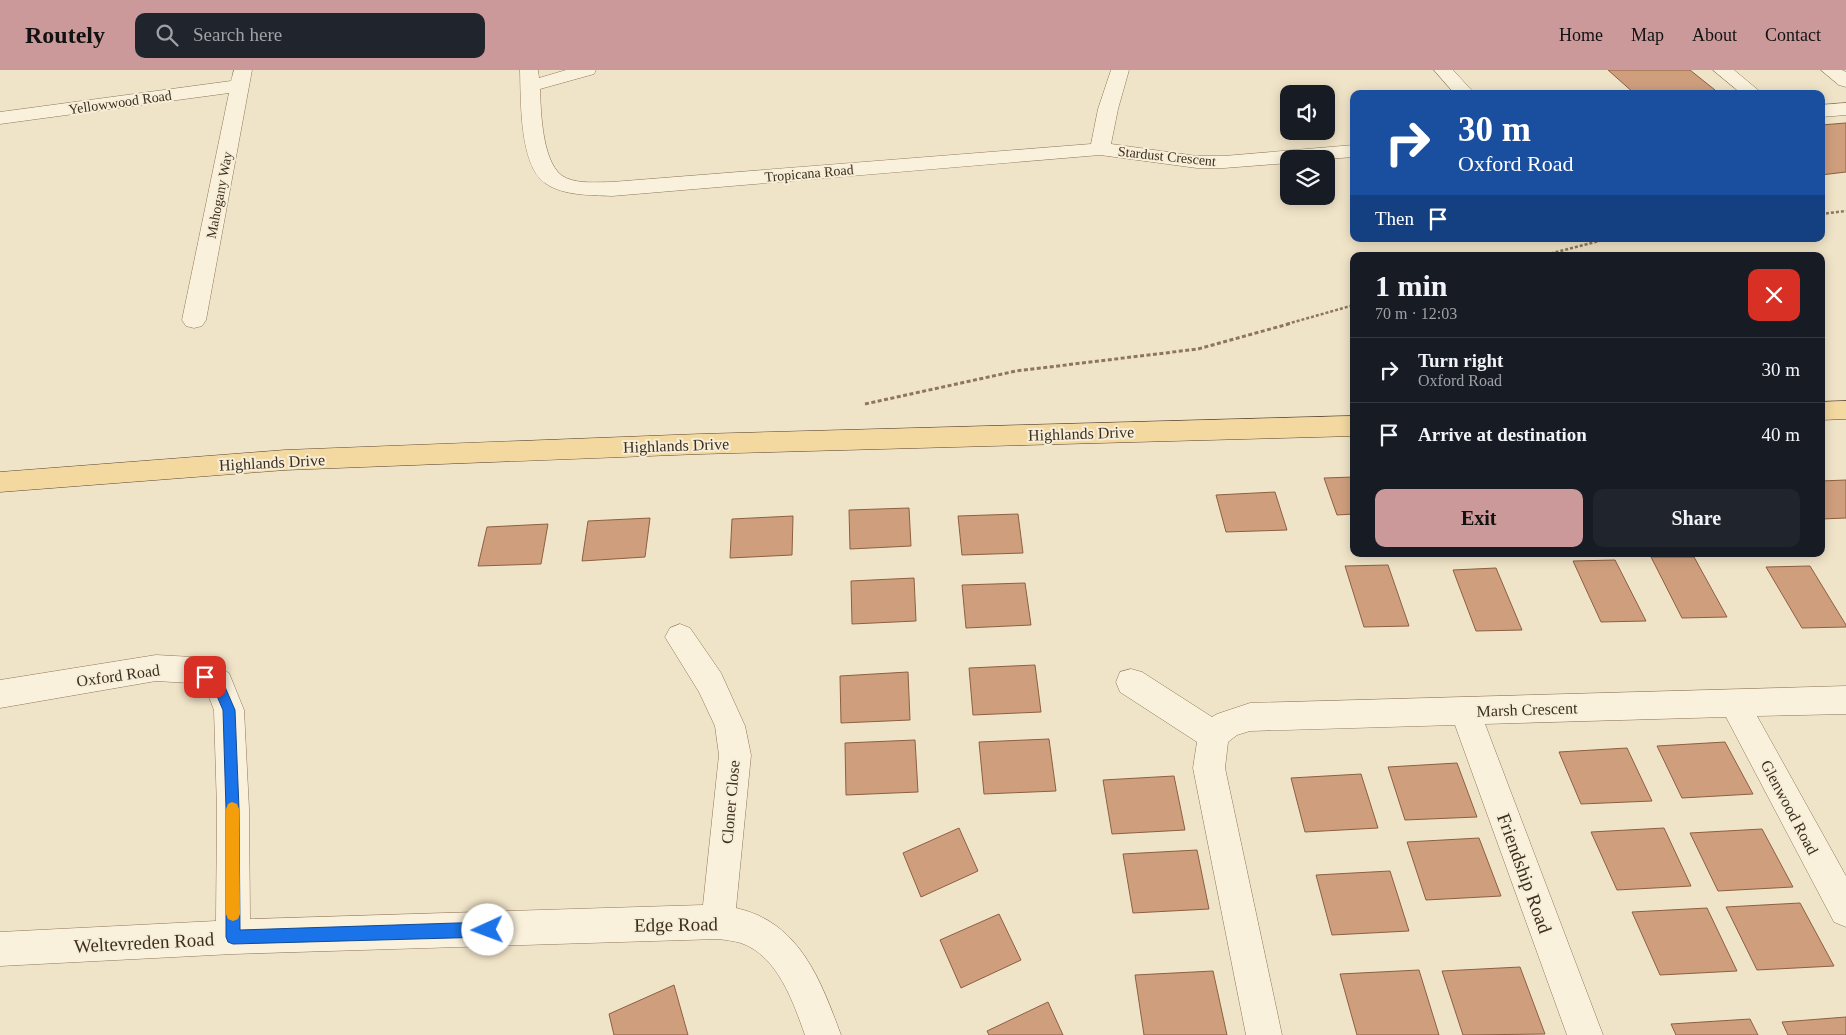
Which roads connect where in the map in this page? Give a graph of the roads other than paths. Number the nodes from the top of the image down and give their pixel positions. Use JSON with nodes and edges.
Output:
{"nodes":[{"id":1,"x":587,"y":70,"type":"edge"},
{"id":2,"x":1120,"y":70,"type":"edge"},
{"id":3,"x":1444,"y":70,"type":"edge"},
{"id":4,"x":1722,"y":70,"type":"edge"},
{"id":5,"x":1830,"y":70,"type":"edge"},
{"id":6,"x":241,"y":78,"type":"edge"},
{"id":7,"x":530,"y":78,"type":"edge"},
{"id":8,"x":1846,"y":81,"type":"edge"},
{"id":9,"x":1462,"y":90,"type":"edge"},
{"id":10,"x":1749,"y":90,"type":"edge"},
{"id":11,"x":1846,"y":109,"type":"edge"},
{"id":12,"x":1825,"y":111,"type":"edge"},
{"id":13,"x":0,"y":118,"type":"edge"},
{"id":14,"x":1100,"y":149,"type":"junction"},
{"id":15,"x":1350,"y":151,"type":"edge"},
{"id":16,"x":194,"y":320,"type":"dead end"},
{"id":17,"x":1846,"y":410,"type":"edge"},
{"id":18,"x":1825,"y":411,"type":"edge"},
{"id":19,"x":1350,"y":426,"type":"edge"},
{"id":20,"x":0,"y":482,"type":"edge"},
{"id":21,"x":680,"y":637,"type":"dead end"},
{"id":22,"x":1131,"y":682,"type":"dead end"},
{"id":23,"x":0,"y":694,"type":"edge"},
{"id":24,"x":1846,"y":700,"type":"edge"},
{"id":25,"x":1734,"y":703,"type":"junction"},
{"id":26,"x":1464,"y":711,"type":"junction"},
{"id":27,"x":1213,"y":735,"type":"junction"},
{"id":28,"x":1846,"y":910,"type":"edge"},
{"id":29,"x":718,"y":922,"type":"junction"},
{"id":30,"x":469,"y":930,"type":"joint"},
{"id":31,"x":233,"y":937,"type":"junction"},
{"id":32,"x":0,"y":949,"type":"edge"},
{"id":33,"x":823,"y":1035,"type":"edge"},
{"id":34,"x":1264,"y":1035,"type":"edge"},
{"id":35,"x":1584,"y":1035,"type":"edge"}],
"edges":[{"from":1,"to":7,"type":"street"},
{"from":2,"to":14,"type":"street"},
{"from":3,"to":9,"type":"street"},
{"from":4,"to":10,"type":"street"},
{"from":5,"to":8,"type":"street"},
{"from":6,"to":13,"type":"street","name":"Yellowwood Road"},
{"from":6,"to":16,"type":"street","name":"Mahogany Way"},
{"from":7,"to":14,"type":"street","name":"Tropicana Road"},
{"from":11,"to":12,"type":"street"},
{"from":14,"to":15,"type":"street","name":"Stardust Crescent"},
{"from":17,"to":18,"type":"main road"},
{"from":19,"to":20,"type":"main road","name":"Highlands Drive"},
{"from":21,"to":29,"type":"street","name":"Cloner Close"},
{"from":22,"to":27,"type":"street"},
{"from":23,"to":31,"type":"street","name":"Oxford Road"},
{"from":24,"to":25,"type":"street","name":"Marsh Crescent"},
{"from":25,"to":26,"type":"street","name":"Marsh Crescent"},
{"from":25,"to":28,"type":"street","name":"Glenwood Road"},
{"from":26,"to":27,"type":"street","name":"Marsh Crescent"},
{"from":26,"to":35,"type":"street","name":"Friendship Road"},
{"from":27,"to":34,"type":"street"},
{"from":29,"to":30,"type":"street","name":"Edge Road"},
{"from":29,"to":33,"type":"street","name":"Edge Road"},
{"from":30,"to":31,"type":"street","name":"Weltevreden Road"},
{"from":31,"to":32,"type":"street","name":"Weltevreden Road"}]}
